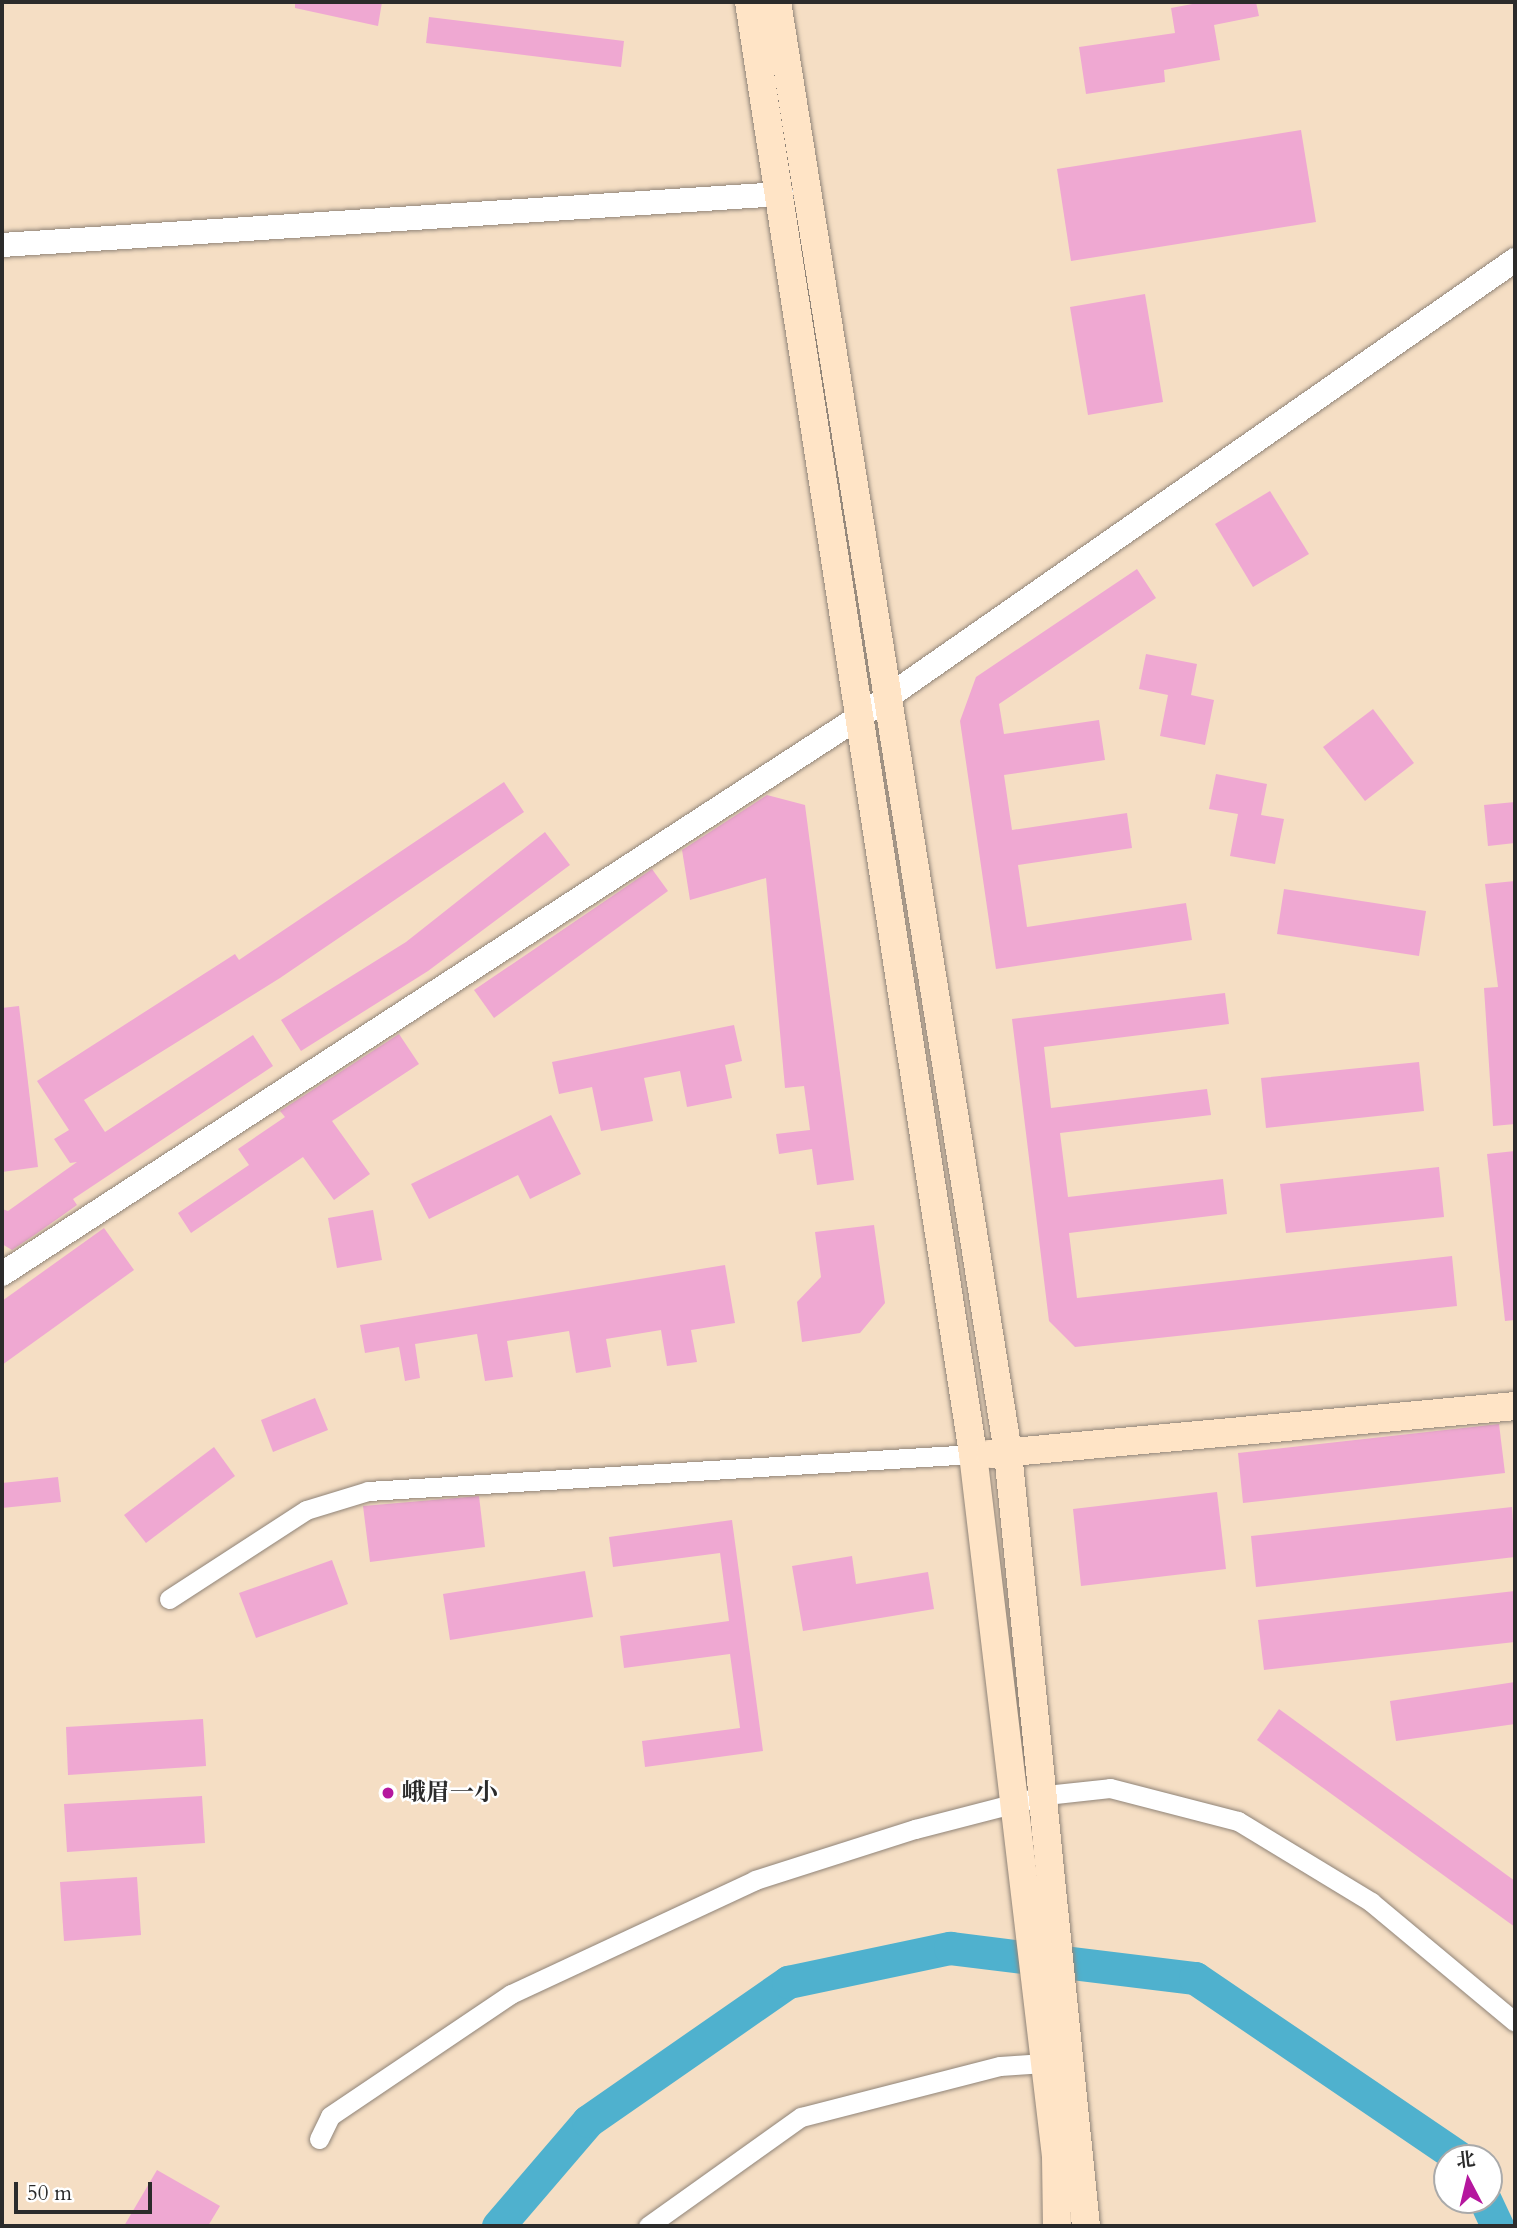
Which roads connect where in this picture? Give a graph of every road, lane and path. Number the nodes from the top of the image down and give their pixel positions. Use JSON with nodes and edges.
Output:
{"nodes":[{"id":1,"x":749,"y":2,"type":"edge"},
{"id":2,"x":777,"y":2,"type":"edge"},
{"id":3,"x":781,"y":194,"type":"junction"},
{"id":4,"x":2,"y":245,"type":"edge"},
{"id":5,"x":1515,"y":260,"type":"edge"},
{"id":6,"x":886,"y":697,"type":"junction"},
{"id":7,"x":862,"y":716,"type":"junction"},
{"id":8,"x":2,"y":1274,"type":"edge"},
{"id":9,"x":1515,"y":1406,"type":"edge"},
{"id":10,"x":1009,"y":1453,"type":"junction"},
{"id":11,"x":973,"y":1454,"type":"junction"},
{"id":12,"x":169,"y":1599,"type":"dead end"},
{"id":13,"x":1046,"y":1796,"type":"junction"},
{"id":14,"x":1013,"y":1804,"type":"junction"},
{"id":15,"x":1515,"y":2022,"type":"edge"},
{"id":16,"x":1043,"y":2056,"type":"junction"},
{"id":17,"x":319,"y":2139,"type":"dead end"},
{"id":18,"x":648,"y":2226,"type":"edge"},
{"id":19,"x":1057,"y":2226,"type":"edge"},
{"id":20,"x":1086,"y":2226,"type":"edge"}],
"edges":[{"from":1,"to":3,"type":"main road"},
{"from":2,"to":6,"type":"main road"},
{"from":3,"to":4,"type":"street"},
{"from":3,"to":7,"type":"main road"},
{"from":5,"to":6,"type":"street"},
{"from":6,"to":7,"type":"street"},
{"from":6,"to":10,"type":"main road"},
{"from":7,"to":8,"type":"street"},
{"from":7,"to":11,"type":"main road"},
{"from":9,"to":10,"type":"main road"},
{"from":10,"to":11,"type":"main road"},
{"from":10,"to":13,"type":"main road"},
{"from":11,"to":12,"type":"street"},
{"from":11,"to":14,"type":"main road"},
{"from":13,"to":14,"type":"street"},
{"from":13,"to":15,"type":"street"},
{"from":13,"to":20,"type":"main road"},
{"from":14,"to":16,"type":"main road"},
{"from":14,"to":17,"type":"street"},
{"from":16,"to":18,"type":"street"},
{"from":16,"to":19,"type":"main road"}]}
